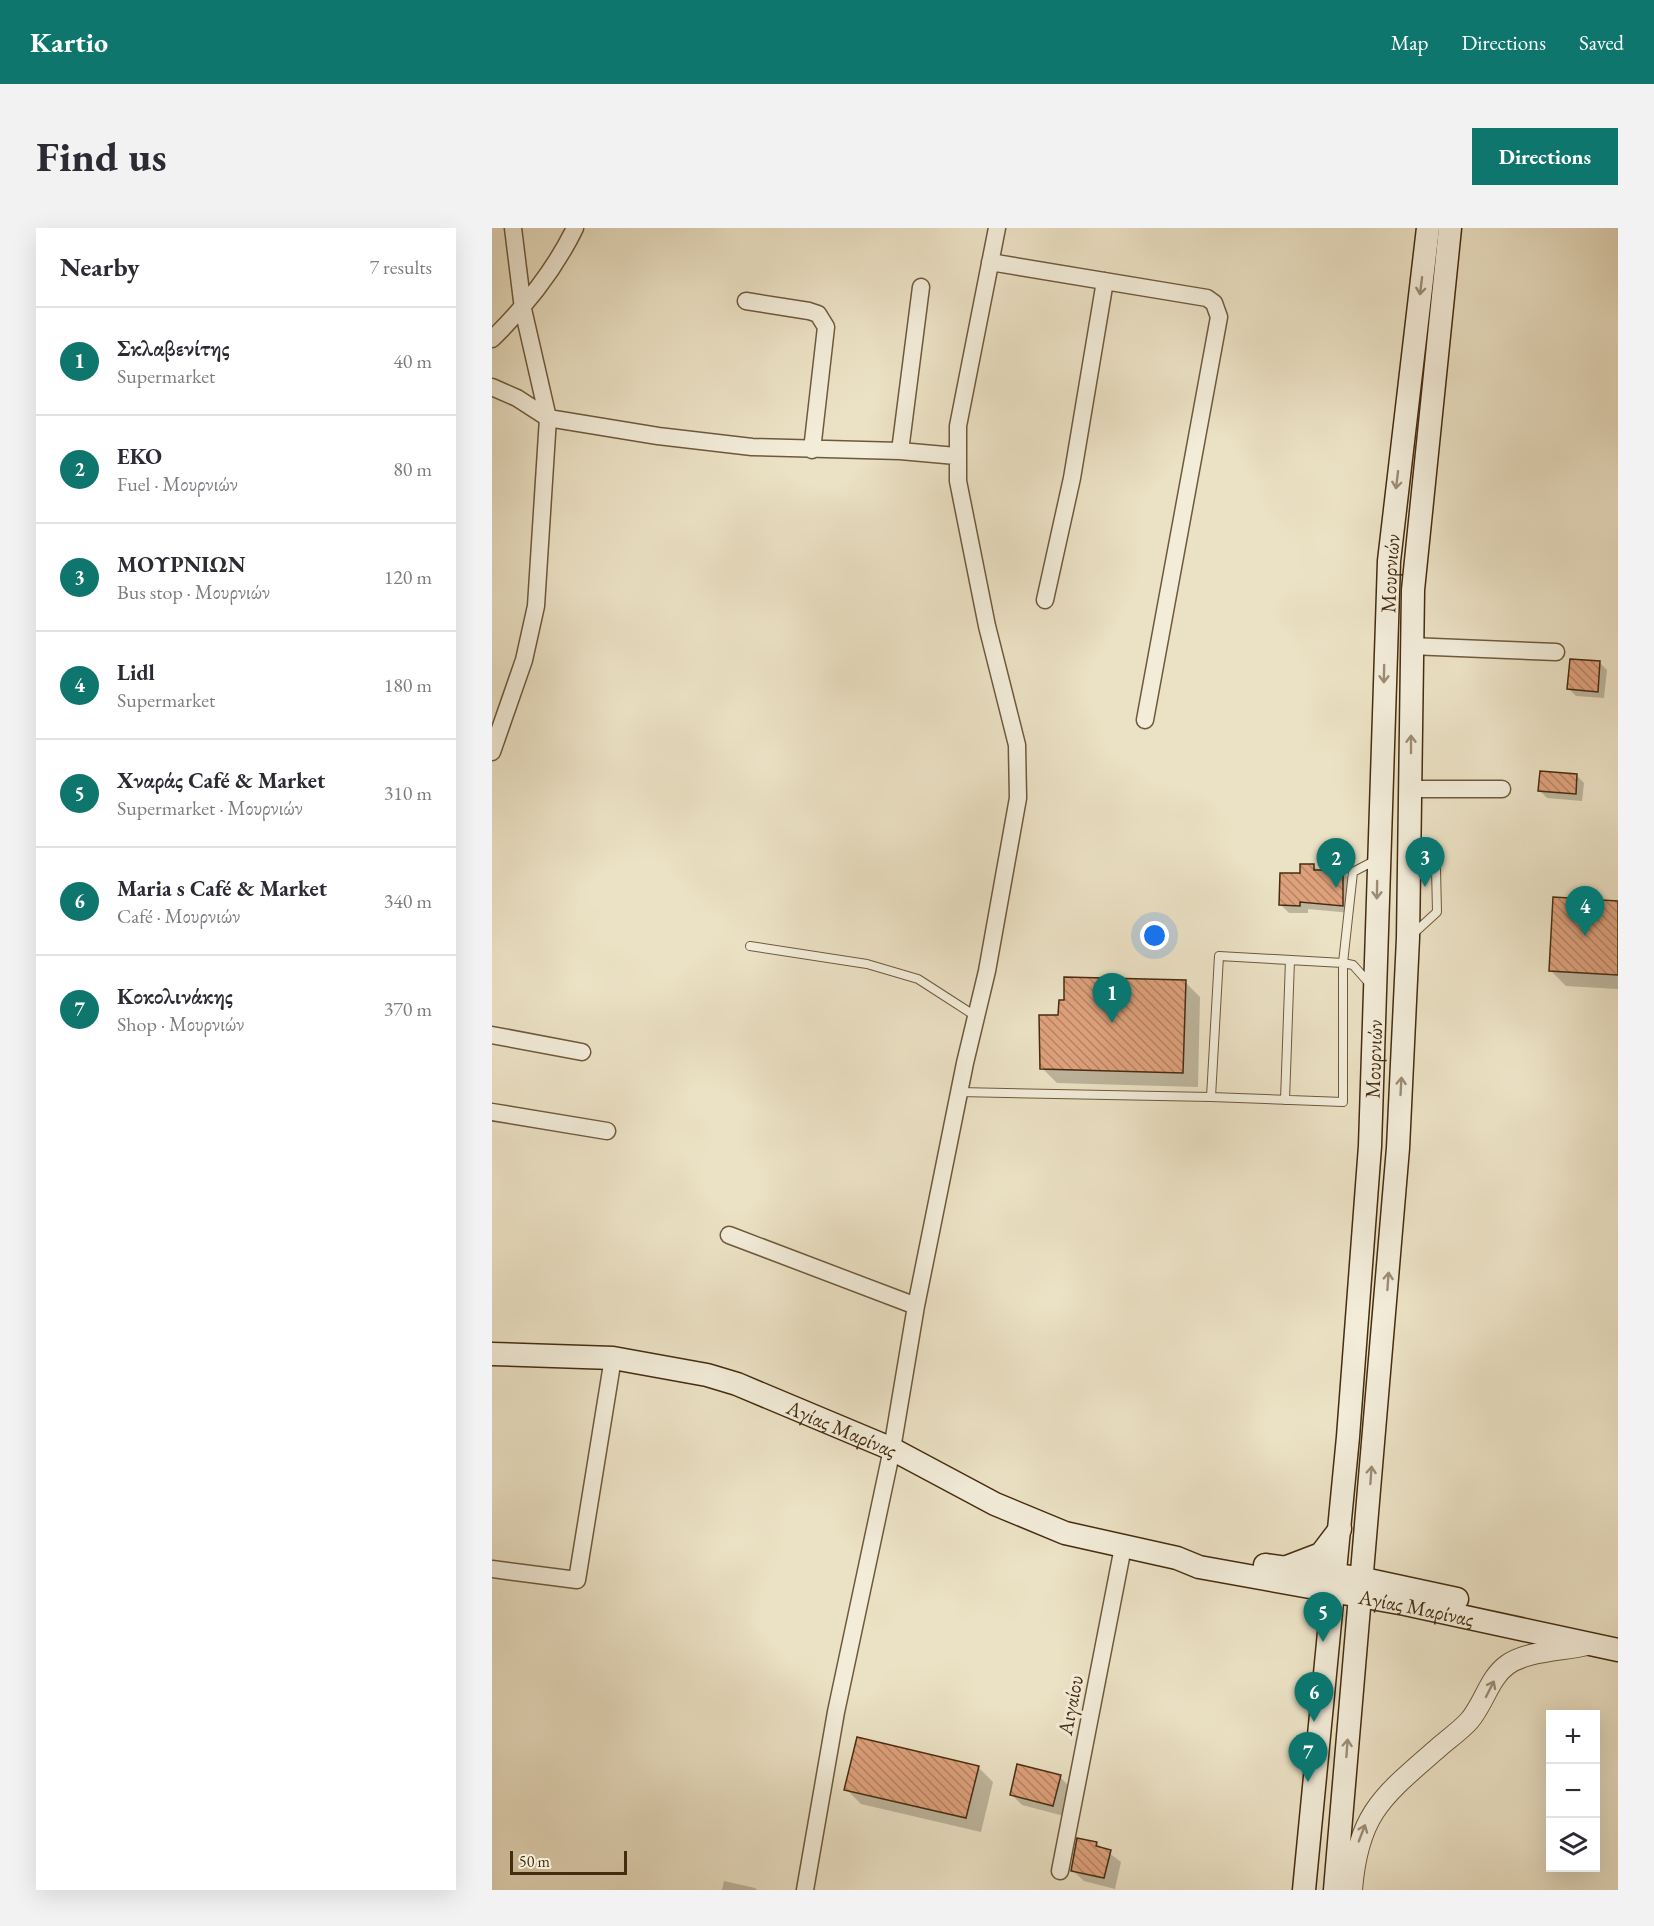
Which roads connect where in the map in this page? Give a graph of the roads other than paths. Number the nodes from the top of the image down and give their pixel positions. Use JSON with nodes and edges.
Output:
{"nodes":[{"id":1,"x":513,"y":228,"type":"edge"},
{"id":2,"x":575,"y":228,"type":"edge"},
{"id":3,"x":997,"y":228,"type":"edge"},
{"id":4,"x":1428,"y":228,"type":"edge"},
{"id":5,"x":1450,"y":228,"type":"edge"},
{"id":6,"x":990,"y":262,"type":"junction"},
{"id":7,"x":1106,"y":281,"type":"junction"},
{"id":8,"x":921,"y":287,"type":"dead end"},
{"id":9,"x":746,"y":301,"type":"dead end"},
{"id":10,"x":523,"y":309,"type":"junction"},
{"id":11,"x":492,"y":339,"type":"edge"},
{"id":12,"x":492,"y":387,"type":"edge"},
{"id":13,"x":548,"y":418,"type":"junction"},
{"id":14,"x":812,"y":450,"type":"junction"},
{"id":15,"x":900,"y":451,"type":"junction"},
{"id":16,"x":956,"y":456,"type":"junction"},
{"id":17,"x":1045,"y":600,"type":"dead end"},
{"id":18,"x":1410,"y":646,"type":"junction"},
{"id":19,"x":1556,"y":652,"type":"dead end"},
{"id":20,"x":1145,"y":720,"type":"dead end"},
{"id":21,"x":492,"y":752,"type":"edge"},
{"id":22,"x":1410,"y":789,"type":"junction"},
{"id":23,"x":1503,"y":789,"type":"dead end"},
{"id":24,"x":1410,"y":850,"type":"junction"},
{"id":25,"x":1378,"y":859,"type":"junction"},
{"id":26,"x":1408,"y":938,"type":"junction"},
{"id":27,"x":750,"y":946,"type":"dead end"},
{"id":28,"x":1290,"y":960,"type":"junction"},
{"id":29,"x":1343,"y":963,"type":"junction"},
{"id":30,"x":1375,"y":991,"type":"junction"},
{"id":31,"x":977,"y":1017,"type":"junction"},
{"id":32,"x":492,"y":1035,"type":"edge"},
{"id":33,"x":582,"y":1052,"type":"dead end"},
{"id":34,"x":960,"y":1092,"type":"junction"},
{"id":35,"x":1211,"y":1097,"type":"junction"},
{"id":36,"x":1285,"y":1100,"type":"junction"},
{"id":37,"x":492,"y":1112,"type":"edge"},
{"id":38,"x":607,"y":1131,"type":"dead end"},
{"id":39,"x":729,"y":1235,"type":"dead end"},
{"id":40,"x":916,"y":1306,"type":"junction"},
{"id":41,"x":492,"y":1354,"type":"edge"},
{"id":42,"x":613,"y":1358,"type":"junction"},
{"id":43,"x":892,"y":1449,"type":"junction"},
{"id":44,"x":1340,"y":1529,"type":"junction"},
{"id":45,"x":1367,"y":1533,"type":"junction"},
{"id":46,"x":1123,"y":1547,"type":"junction"},
{"id":47,"x":492,"y":1569,"type":"edge"},
{"id":48,"x":1284,"y":1575,"type":"junction"},
{"id":49,"x":1335,"y":1584,"type":"junction"},
{"id":50,"x":1363,"y":1587,"type":"junction"},
{"id":51,"x":1406,"y":1596,"type":"junction"},
{"id":52,"x":1356,"y":1638,"type":"junction"},
{"id":53,"x":1618,"y":1639,"type":"edge"},
{"id":54,"x":1329,"y":1641,"type":"junction"},
{"id":55,"x":1591,"y":1644,"type":"junction"},
{"id":56,"x":1618,"y":1650,"type":"edge"},
{"id":57,"x":1060,"y":1871,"type":"dead end"},
{"id":58,"x":805,"y":1890,"type":"edge"},
{"id":59,"x":1304,"y":1890,"type":"edge"},
{"id":60,"x":1335,"y":1890,"type":"edge"},
{"id":61,"x":1352,"y":1890,"type":"edge"}],
"edges":[{"from":1,"to":10,"type":"street"},
{"from":2,"to":10,"type":"street"},
{"from":3,"to":6,"type":"street"},
{"from":4,"to":25,"type":"main road","name":"Μουρνιών","one_way":true},
{"from":5,"to":18,"type":"main road","name":"Μουρνιών"},
{"from":6,"to":7,"type":"street"},
{"from":6,"to":16,"type":"street"},
{"from":7,"to":17,"type":"street"},
{"from":7,"to":20,"type":"street"},
{"from":8,"to":15,"type":"street"},
{"from":9,"to":14,"type":"street"},
{"from":10,"to":11,"type":"street"},
{"from":10,"to":13,"type":"street"},
{"from":12,"to":13,"type":"street"},
{"from":13,"to":14,"type":"street"},
{"from":13,"to":21,"type":"street"},
{"from":14,"to":15,"type":"street"},
{"from":15,"to":16,"type":"street"},
{"from":16,"to":31,"type":"street"},
{"from":18,"to":19,"type":"street"},
{"from":22,"to":18,"type":"main road","name":"Μουρνιών","one_way":true},
{"from":22,"to":23,"type":"street"},
{"from":22,"to":24,"type":"main road","name":"Μουρνιών"},
{"from":24,"to":26,"type":"main road","name":"Μουρνιών"},
{"from":24,"to":26,"type":"lane"},
{"from":25,"to":29,"type":"lane"},
{"from":25,"to":30,"type":"main road","name":"Μουρνιών","one_way":true},
{"from":45,"to":26,"type":"main road","name":"Μουρνιών","one_way":true},
{"from":27,"to":31,"type":"lane"},
{"from":28,"to":29,"type":"lane"},
{"from":28,"to":35,"type":"lane"},
{"from":28,"to":36,"type":"lane"},
{"from":29,"to":30,"type":"lane"},
{"from":29,"to":36,"type":"lane"},
{"from":30,"to":44,"type":"main road","name":"Μουρνιών"},
{"from":31,"to":34,"type":"street"},
{"from":32,"to":33,"type":"street"},
{"from":34,"to":35,"type":"lane"},
{"from":34,"to":40,"type":"street"},
{"from":35,"to":36,"type":"lane"},
{"from":37,"to":38,"type":"street"},
{"from":39,"to":40,"type":"street"},
{"from":40,"to":43,"type":"street"},
{"from":41,"to":42,"type":"main road","name":"Αγίας Μαρίνας"},
{"from":42,"to":43,"type":"main road","name":"Αγίας Μαρίνας"},
{"from":42,"to":47,"type":"street"},
{"from":43,"to":46,"type":"main road","name":"Αγίας Μαρίνας"},
{"from":43,"to":58,"type":"street"},
{"from":44,"to":48,"type":"main road"},
{"from":44,"to":49,"type":"main road","name":"Μουρνιών"},
{"from":45,"to":50,"type":"main road","name":"Μουρνιών"},
{"from":45,"to":51,"type":"main road"},
{"from":46,"to":48,"type":"main road","name":"Αγίας Μαρίνας"},
{"from":46,"to":57,"type":"street","name":"Αιγαίου"},
{"from":48,"to":49,"type":"main road","name":"Αγίας Μαρίνας"},
{"from":48,"to":54,"type":"main road"},
{"from":49,"to":50,"type":"main road","name":"Αγίας Μαρίνας"},
{"from":49,"to":54,"type":"main road","name":"Μουρνιών"},
{"from":50,"to":51,"type":"main road","name":"Αγίας Μαρίνας"},
{"from":50,"to":52,"type":"main road","name":"Μουρνιών"},
{"from":51,"to":52,"type":"main road"},
{"from":51,"to":53,"type":"main road","name":"Αγίας Μαρίνας"},
{"from":51,"to":55,"type":"main road","name":"Αγίας Μαρίνας"},
{"from":60,"to":52,"type":"main road","name":"Μουρνιών","one_way":true},
{"from":54,"to":59,"type":"main road","name":"Μουρνιών"},
{"from":55,"to":56,"type":"main road","name":"Αγίας Μαρίνας"},
{"from":61,"to":55,"type":"street","one_way":true}]}
